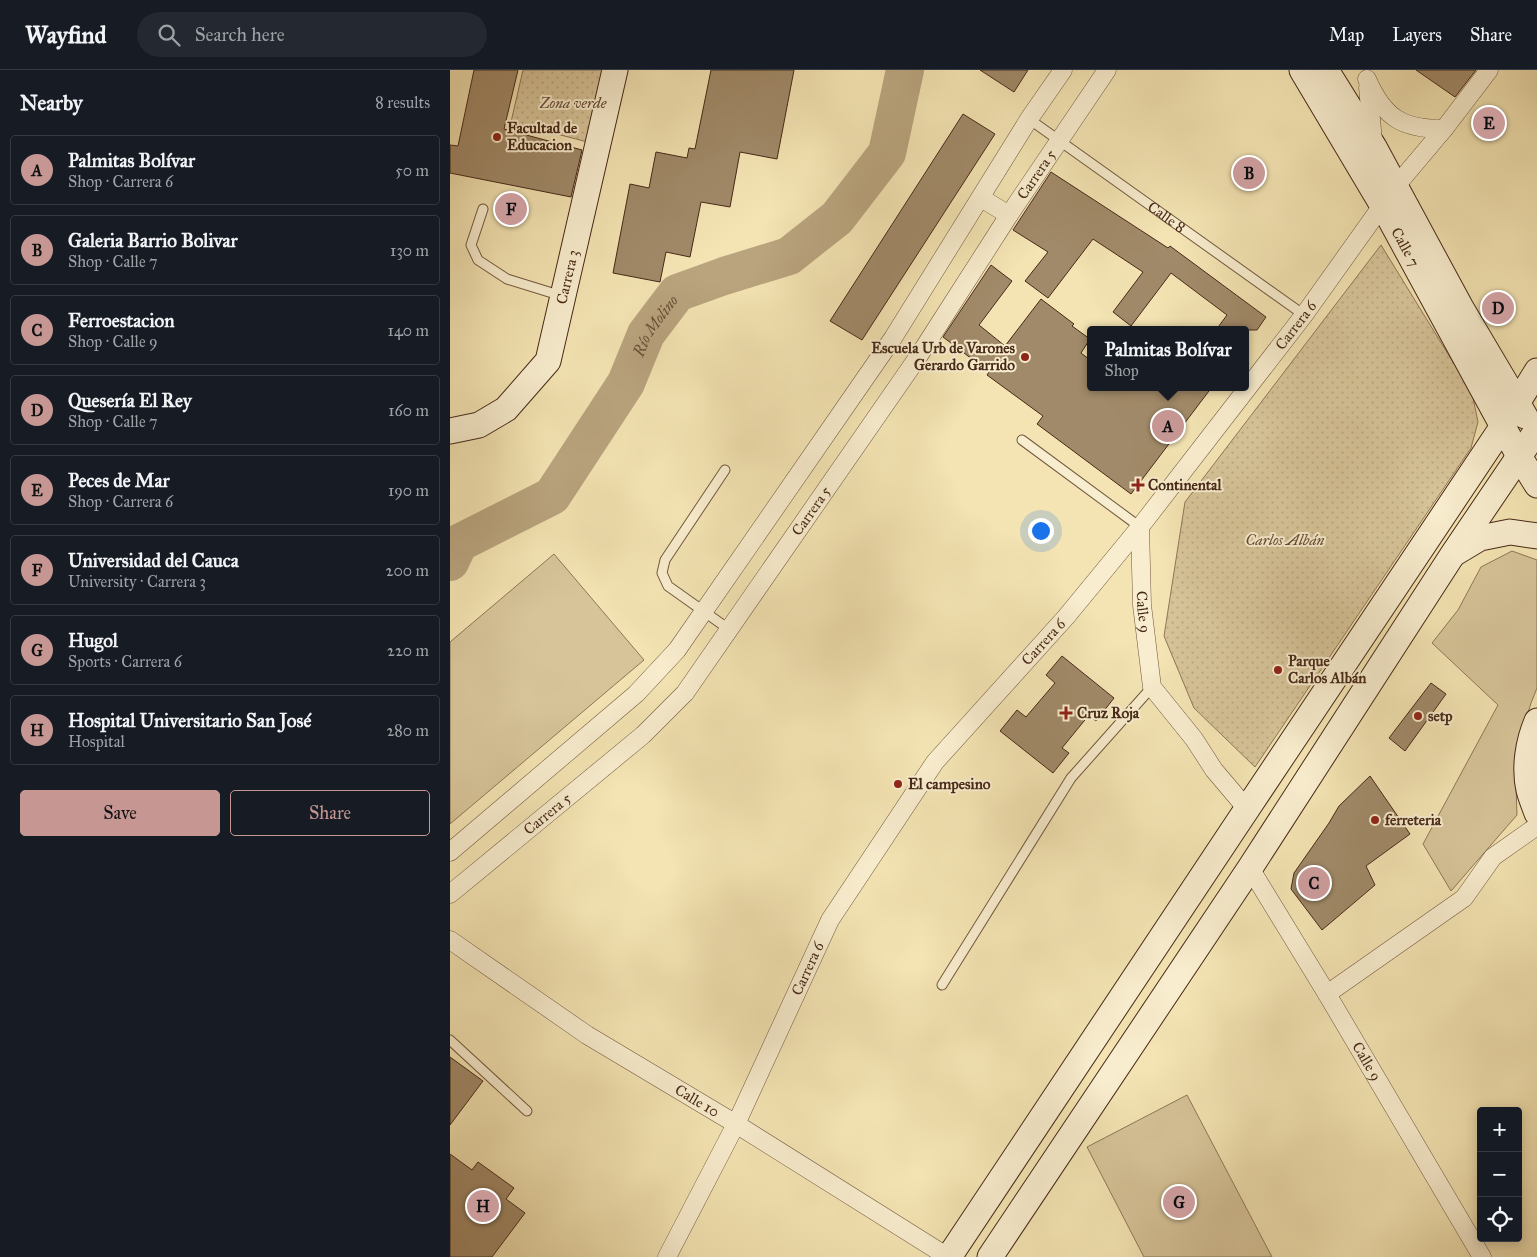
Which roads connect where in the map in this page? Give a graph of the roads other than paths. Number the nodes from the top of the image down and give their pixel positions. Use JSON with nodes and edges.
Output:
{"nodes":[{"id":1,"x":614,"y":70,"type":"edge"},
{"id":2,"x":1063,"y":70,"type":"edge"},
{"id":3,"x":1107,"y":70,"type":"edge"},
{"id":4,"x":1302,"y":70,"type":"edge"},
{"id":5,"x":1326,"y":70,"type":"edge"},
{"id":6,"x":1489,"y":70,"type":"edge"},
{"id":7,"x":1367,"y":74,"type":"edge"},
{"id":8,"x":1029,"y":119,"type":"junction"},
{"id":9,"x":1444,"y":129,"type":"junction"},
{"id":10,"x":1060,"y":141,"type":"junction"},
{"id":11,"x":1374,"y":147,"type":"junction"},
{"id":12,"x":1389,"y":196,"type":"junction"},
{"id":13,"x":981,"y":198,"type":"junction"},
{"id":14,"x":483,"y":209,"type":"dead end"},
{"id":15,"x":1009,"y":215,"type":"junction"},
{"id":16,"x":563,"y":296,"type":"junction"},
{"id":17,"x":1304,"y":315,"type":"junction"},
{"id":18,"x":1537,"y":371,"type":"edge"},
{"id":19,"x":1249,"y":386,"type":"edge"},
{"id":20,"x":1245,"y":391,"type":"edge"},
{"id":21,"x":1517,"y":404,"type":"junction"},
{"id":22,"x":1503,"y":426,"type":"junction"},
{"id":23,"x":450,"y":432,"type":"edge"},
{"id":24,"x":1536,"y":432,"type":"edge"},
{"id":25,"x":1022,"y":440,"type":"dead end"},
{"id":26,"x":1519,"y":456,"type":"junction"},
{"id":27,"x":725,"y":470,"type":"dead end"},
{"id":28,"x":1537,"y":485,"type":"edge"},
{"id":29,"x":1140,"y":528,"type":"junction"},
{"id":30,"x":1537,"y":536,"type":"edge"},
{"id":31,"x":1453,"y":554,"type":"junction"},
{"id":32,"x":703,"y":612,"type":"junction"},
{"id":33,"x":730,"y":630,"type":"junction"},
{"id":34,"x":1152,"y":687,"type":"junction"},
{"id":35,"x":1537,"y":721,"type":"edge"},
{"id":36,"x":1246,"y":808,"type":"junction"},
{"id":37,"x":1537,"y":813,"type":"edge"},
{"id":38,"x":1537,"y":826,"type":"edge"},
{"id":39,"x":450,"y":852,"type":"edge"},
{"id":40,"x":1250,"y":868,"type":"junction"},
{"id":41,"x":450,"y":894,"type":"edge"},
{"id":42,"x":450,"y":940,"type":"edge"},
{"id":43,"x":942,"y":985,"type":"dead end"},
{"id":44,"x":1326,"y":994,"type":"junction"},
{"id":45,"x":450,"y":1040,"type":"edge"},
{"id":46,"x":527,"y":1111,"type":"dead end"},
{"id":47,"x":736,"y":1124,"type":"junction"},
{"id":48,"x":667,"y":1257,"type":"edge"},
{"id":49,"x":949,"y":1257,"type":"edge"},
{"id":50,"x":990,"y":1257,"type":"edge"},
{"id":51,"x":1482,"y":1257,"type":"edge"}],
"edges":[{"from":1,"to":16,"type":"main road","name":"Carrera 3"},
{"from":2,"to":8,"type":"street"},
{"from":3,"to":10,"type":"street","name":"Carrera 5"},
{"from":4,"to":12,"type":"main road","name":"Calle 7"},
{"from":5,"to":11,"type":"main road","name":"Calle 7"},
{"from":6,"to":9,"type":"street","name":"Carrera 6"},
{"from":7,"to":9,"type":"street"},
{"from":7,"to":11,"type":"street"},
{"from":8,"to":10,"type":"lane","name":"Calle 8"},
{"from":8,"to":13,"type":"street"},
{"from":9,"to":12,"type":"street","name":"Carrera 6"},
{"from":10,"to":15,"type":"street","name":"Carrera 5"},
{"from":10,"to":17,"type":"lane","name":"Calle 8"},
{"from":11,"to":12,"type":"main road","name":"Calle 7"},
{"from":12,"to":17,"type":"street","name":"Carrera 6"},
{"from":12,"to":21,"type":"main road","name":"Calle 7"},
{"from":12,"to":22,"type":"main road","name":"Calle 7"},
{"from":13,"to":15,"type":"street"},
{"from":13,"to":32,"type":"street"},
{"from":14,"to":16,"type":"lane"},
{"from":15,"to":33,"type":"street","name":"Carrera 5"},
{"from":16,"to":23,"type":"main road","name":"Carrera 3"},
{"from":17,"to":19,"type":"street","name":"Carrera 6"},
{"from":18,"to":21,"type":"main road"},
{"from":20,"to":29,"type":"street","name":"Carrera 6"},
{"from":21,"to":22,"type":"main road"},
{"from":21,"to":24,"type":"main road","name":"Calle 7"},
{"from":22,"to":26,"type":"main road"},
{"from":22,"to":36,"type":"main road"},
{"from":24,"to":26,"type":"main road"},
{"from":25,"to":29,"type":"lane"},
{"from":26,"to":28,"type":"main road"},
{"from":26,"to":31,"type":"main road"},
{"from":27,"to":32,"type":"lane"},
{"from":29,"to":34,"type":"street","name":"Calle 9"},
{"from":29,"to":47,"type":"street","name":"Carrera 6"},
{"from":30,"to":31,"type":"main road"},
{"from":31,"to":40,"type":"main road"},
{"from":32,"to":33,"type":"lane"},
{"from":32,"to":39,"type":"street"},
{"from":33,"to":41,"type":"street","name":"Carrera 5"},
{"from":34,"to":36,"type":"street"},
{"from":34,"to":43,"type":"lane"},
{"from":35,"to":37,"type":"main road"},
{"from":36,"to":49,"type":"main road"},
{"from":38,"to":44,"type":"street"},
{"from":40,"to":44,"type":"street","name":"Calle 9"},
{"from":40,"to":50,"type":"main road"},
{"from":42,"to":47,"type":"street","name":"Calle 10"},
{"from":44,"to":51,"type":"street","name":"Calle 9"},
{"from":45,"to":46,"type":"lane"},
{"from":47,"to":48,"type":"street","name":"Carrera 6"},
{"from":47,"to":49,"type":"street","name":"Calle 10"}]}
